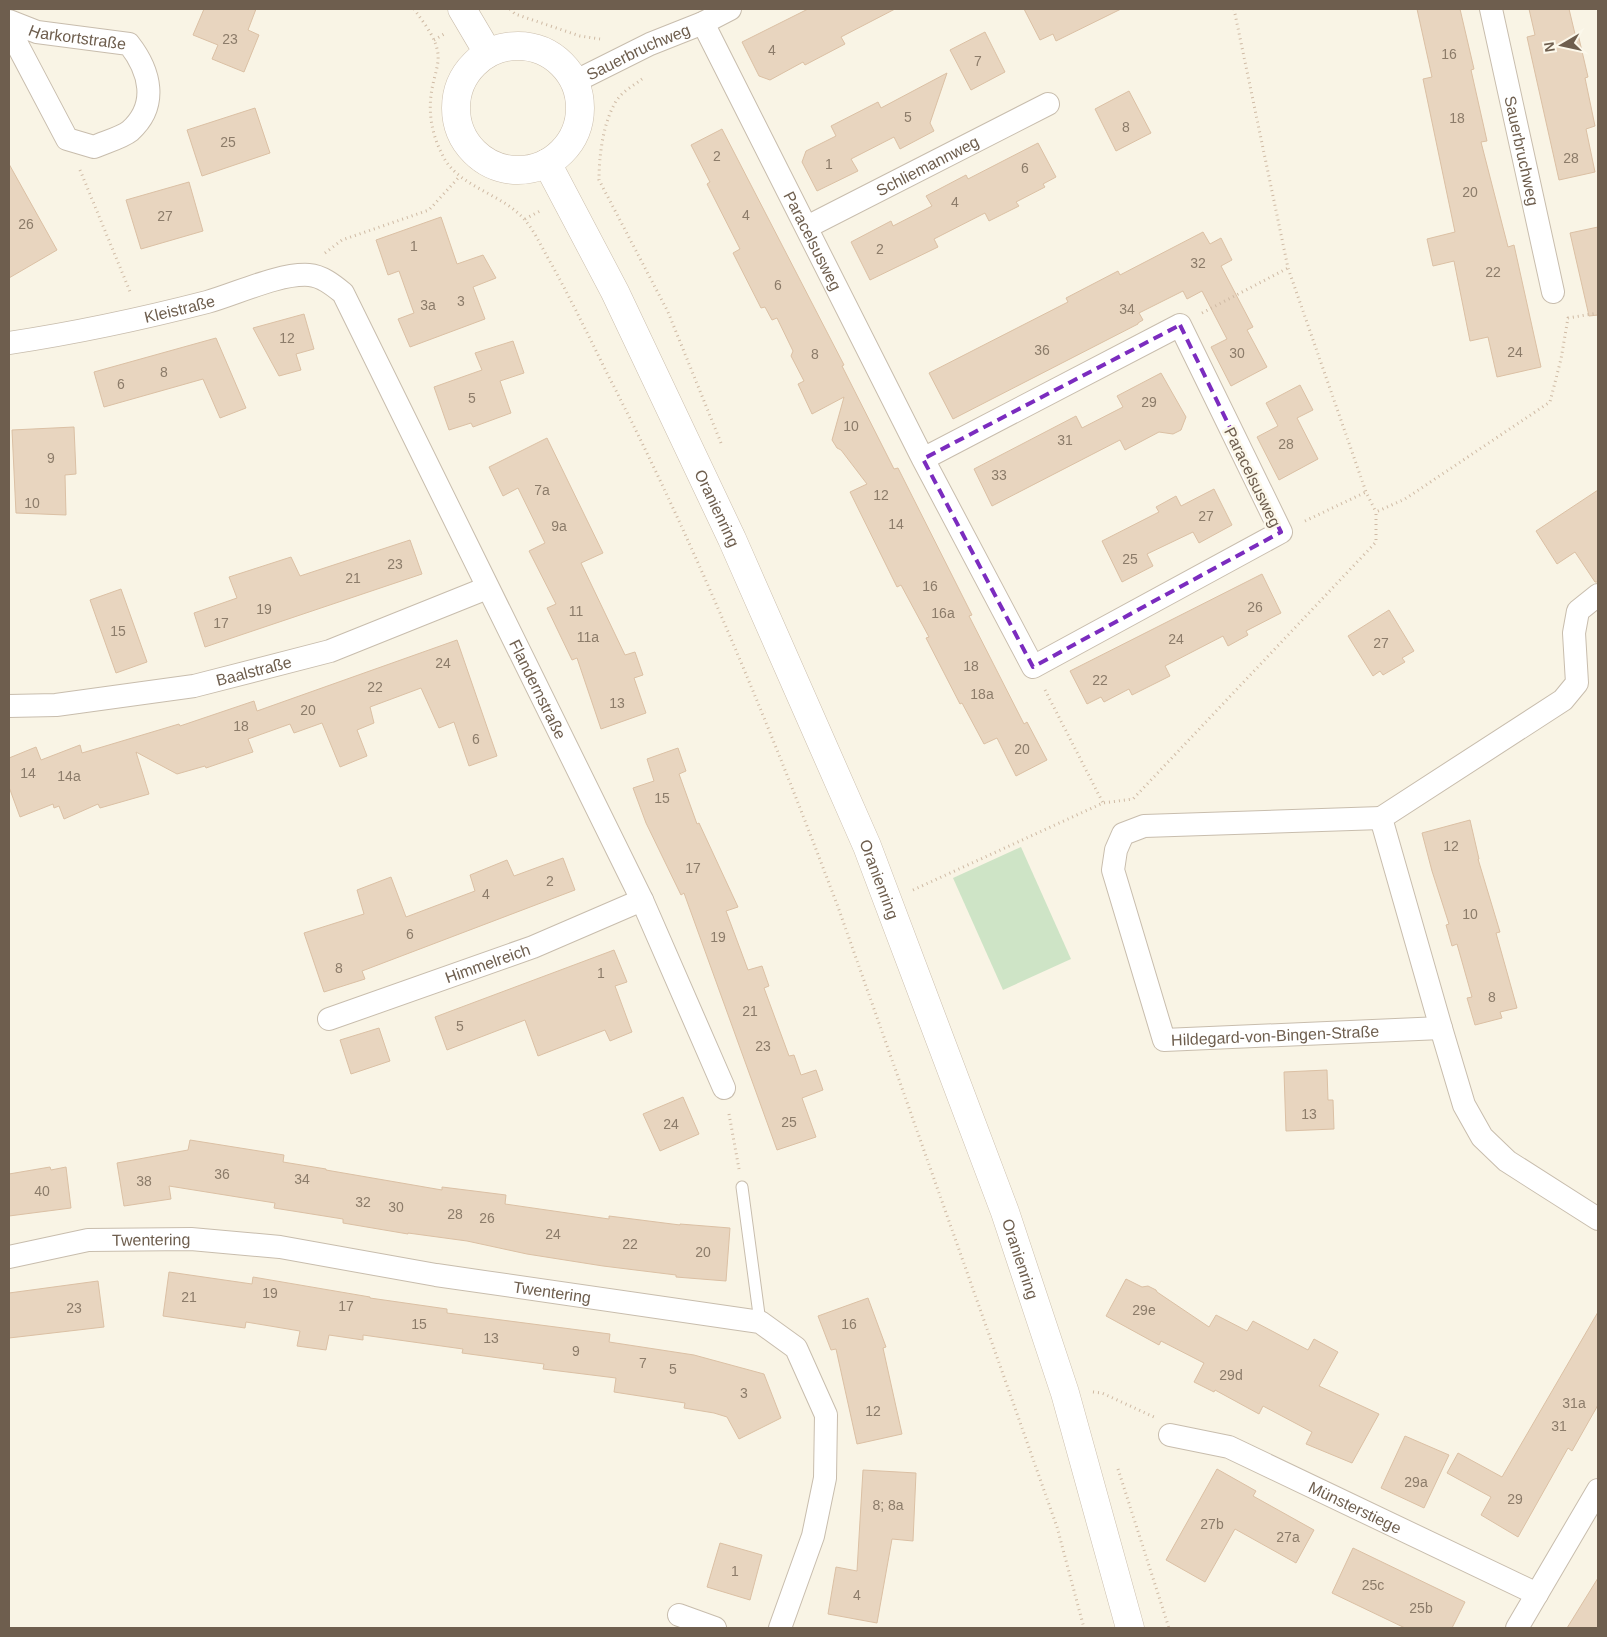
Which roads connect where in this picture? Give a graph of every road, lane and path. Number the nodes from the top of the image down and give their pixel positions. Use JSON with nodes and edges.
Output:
{"nodes":[{"id":1,"x":414,"y":9,"type":"edge"},
{"id":2,"x":462,"y":9,"type":"edge"},
{"id":3,"x":510,"y":9,"type":"edge"},
{"id":4,"x":730,"y":9,"type":"edge"},
{"id":5,"x":1234,"y":9,"type":"edge"},
{"id":6,"x":1491,"y":9,"type":"edge"},
{"id":7,"x":9,"y":21,"type":"edge"},
{"id":8,"x":703,"y":23,"type":"junction"},
{"id":9,"x":9,"y":29,"type":"edge"},
{"id":10,"x":609,"y":36,"type":"dead end"},
{"id":11,"x":488,"y":53,"type":"junction"},
{"id":12,"x":648,"y":75,"type":"dead end"},
{"id":13,"x":574,"y":82,"type":"junction"},
{"id":14,"x":1048,"y":104,"type":"dead end"},
{"id":15,"x":67,"y":139,"type":"junction"},
{"id":16,"x":547,"y":163,"type":"junction"},
{"id":17,"x":460,"y":176,"type":"junction"},
{"id":18,"x":599,"y":180,"type":"dead end"},
{"id":19,"x":807,"y":227,"type":"junction"},
{"id":20,"x":1288,"y":268,"type":"junction"},
{"id":21,"x":310,"y":275,"type":"junction"},
{"id":22,"x":1553,"y":292,"type":"dead end"},
{"id":23,"x":1598,"y":313,"type":"edge"},
{"id":24,"x":141,"y":318,"type":"junction"},
{"id":25,"x":1180,"y":325,"type":"junction"},
{"id":26,"x":9,"y":343,"type":"edge"},
{"id":27,"x":923,"y":459,"type":"junction"},
{"id":28,"x":1366,"y":492,"type":"junction"},
{"id":29,"x":1376,"y":512,"type":"junction"},
{"id":30,"x":1281,"y":532,"type":"junction"},
{"id":31,"x":487,"y":588,"type":"junction"},
{"id":32,"x":1598,"y":595,"type":"edge"},
{"id":33,"x":1033,"y":667,"type":"junction"},
{"id":34,"x":9,"y":706,"type":"edge"},
{"id":35,"x":1102,"y":803,"type":"junction"},
{"id":36,"x":1381,"y":818,"type":"junction"},
{"id":37,"x":912,"y":890,"type":"dead end"},
{"id":38,"x":642,"y":900,"type":"junction"},
{"id":39,"x":329,"y":1019,"type":"dead end"},
{"id":40,"x":1441,"y":1028,"type":"junction"},
{"id":41,"x":724,"y":1088,"type":"joint"},
{"id":42,"x":742,"y":1187,"type":"joint"},
{"id":43,"x":1598,"y":1219,"type":"edge"},
{"id":44,"x":9,"y":1257,"type":"edge"},
{"id":45,"x":760,"y":1322,"type":"junction"},
{"id":46,"x":1092,"y":1391,"type":"dead end"},
{"id":47,"x":1170,"y":1435,"type":"joint"},
{"id":48,"x":1598,"y":1490,"type":"edge"},
{"id":49,"x":1537,"y":1594,"type":"junction"},
{"id":50,"x":679,"y":1615,"type":"dead end"},
{"id":51,"x":715,"y":1628,"type":"edge"},
{"id":52,"x":780,"y":1628,"type":"edge"},
{"id":53,"x":1084,"y":1628,"type":"edge"},
{"id":54,"x":1130,"y":1628,"type":"edge"},
{"id":55,"x":1517,"y":1628,"type":"edge"}],
"edges":[{"from":1,"to":17,"type":"path"},
{"from":2,"to":11,"type":"street"},
{"from":3,"to":10,"type":"path"},
{"from":4,"to":8,"type":"street","name":"Sauerbruchweg"},
{"from":5,"to":20,"type":"path"},
{"from":6,"to":22,"type":"street","name":"Sauerbruchweg"},
{"from":7,"to":15,"type":"street","name":"Harkortstraße"},
{"from":8,"to":13,"type":"street","name":"Sauerbruchweg"},
{"from":8,"to":19,"type":"street","name":"Paracelsusweg"},
{"from":9,"to":15,"type":"street","name":"Harkortstraße"},
{"from":11,"to":13,"type":"street"},
{"from":11,"to":16,"type":"street"},
{"from":12,"to":18,"type":"path"},
{"from":13,"to":16,"type":"street"},
{"from":14,"to":19,"type":"street","name":"Schliemannweg"},
{"from":15,"to":24,"type":"path"},
{"from":16,"to":54,"type":"street","name":"Oranienring"},
{"from":17,"to":21,"type":"path"},
{"from":17,"to":53,"type":"path"},
{"from":19,"to":27,"type":"street","name":"Paracelsusweg"},
{"from":20,"to":25,"type":"path"},
{"from":20,"to":28,"type":"path"},
{"from":21,"to":24,"type":"street","name":"Kleistraße"},
{"from":21,"to":31,"type":"street","name":"Flandernstraße"},
{"from":23,"to":29,"type":"path"},
{"from":24,"to":26,"type":"street","name":"Kleistraße"},
{"from":25,"to":27,"type":"street"},
{"from":25,"to":30,"type":"street","name":"Paracelsusweg"},
{"from":27,"to":33,"type":"street","name":"Paracelsusweg"},
{"from":28,"to":29,"type":"path"},
{"from":28,"to":30,"type":"path"},
{"from":29,"to":35,"type":"path"},
{"from":30,"to":33,"type":"street","name":"Paracelsusweg"},
{"from":31,"to":34,"type":"street","name":"Baalstraße"},
{"from":31,"to":38,"type":"street","name":"Flandernstraße"},
{"from":32,"to":36,"type":"street"},
{"from":33,"to":35,"type":"path"},
{"from":35,"to":37,"type":"path"},
{"from":36,"to":40,"type":"street"},
{"from":36,"to":40,"type":"street","name":"Hildegard-von-Bingen-Straße"},
{"from":38,"to":39,"type":"street","name":"Himmelreich"},
{"from":38,"to":41,"type":"street","name":"Flandernstraße"},
{"from":40,"to":43,"type":"street"},
{"from":41,"to":42,"type":"path"},
{"from":42,"to":45,"type":"lane"},
{"from":44,"to":45,"type":"street","name":"Twentering"},
{"from":45,"to":52,"type":"street","name":"Twentering"},
{"from":46,"to":47,"type":"path"},
{"from":47,"to":49,"type":"street","name":"Münsterstiege"},
{"from":48,"to":49,"type":"street"},
{"from":49,"to":55,"type":"street"},
{"from":50,"to":51,"type":"street"}]}
